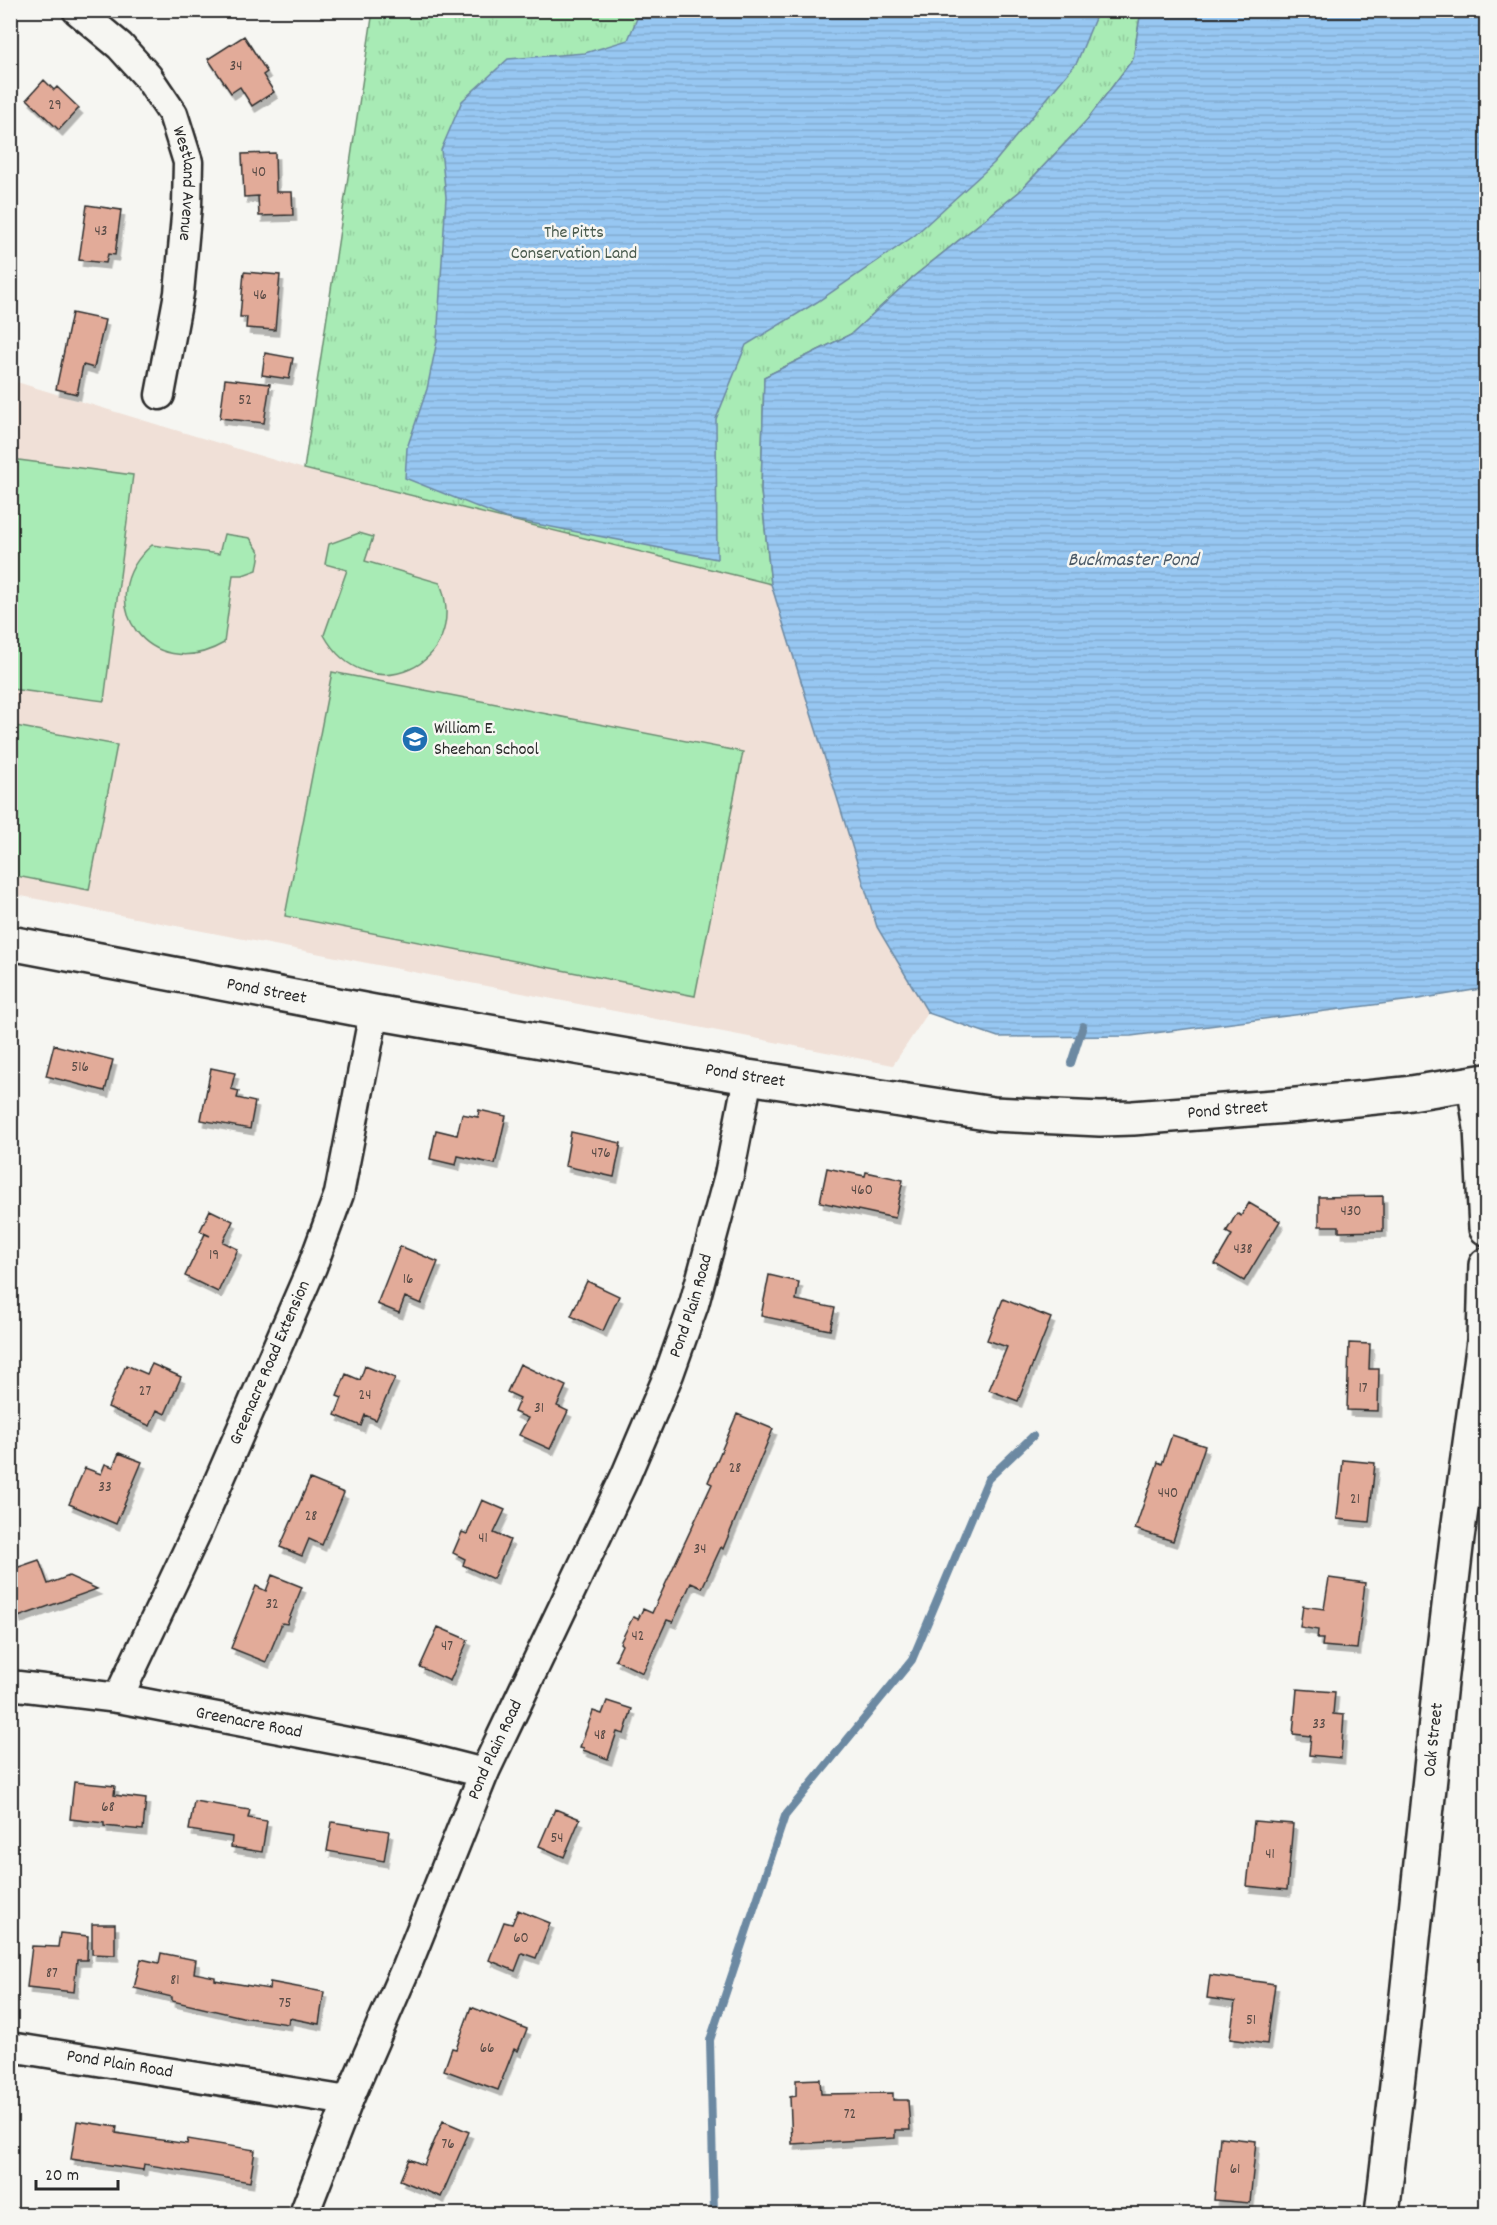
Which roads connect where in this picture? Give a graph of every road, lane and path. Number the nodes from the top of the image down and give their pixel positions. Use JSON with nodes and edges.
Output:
{"nodes":[{"id":1,"x":77,"y":10,"type":"edge"},
{"id":2,"x":160,"y":395,"type":"dead end"},
{"id":3,"x":10,"y":943,"type":"edge"},
{"id":4,"x":374,"y":1012,"type":"junction"},
{"id":5,"x":748,"y":1077,"type":"junction"},
{"id":6,"x":1480,"y":1082,"type":"edge"},
{"id":7,"x":1486,"y":1228,"type":"edge"},
{"id":8,"x":1486,"y":1265,"type":"edge"},
{"id":9,"x":10,"y":1685,"type":"edge"},
{"id":10,"x":118,"y":1698,"type":"junction"},
{"id":11,"x":484,"y":1773,"type":"junction"},
{"id":12,"x":10,"y":2046,"type":"edge"},
{"id":13,"x":348,"y":2101,"type":"junction"},
{"id":14,"x":304,"y":2214,"type":"edge"},
{"id":15,"x":1382,"y":2214,"type":"edge"}],
"edges":[{"from":1,"to":2,"type":"street","name":"Westland Avenue"},
{"from":3,"to":4,"type":"street","name":"Pond Street"},
{"from":4,"to":5,"type":"street","name":"Pond Street"},
{"from":4,"to":10,"type":"street","name":"Greenacre Road Extension"},
{"from":5,"to":6,"type":"street","name":"Pond Street"},
{"from":5,"to":11,"type":"street","name":"Pond Plain Road"},
{"from":6,"to":7,"type":"street"},
{"from":8,"to":15,"type":"street","name":"Oak Street"},
{"from":9,"to":10,"type":"street","name":"Greenacre Road"},
{"from":10,"to":11,"type":"street","name":"Greenacre Road"},
{"from":11,"to":13,"type":"street","name":"Pond Plain Road"},
{"from":12,"to":13,"type":"street","name":"Pond Plain Road"},
{"from":13,"to":14,"type":"street"}]}
